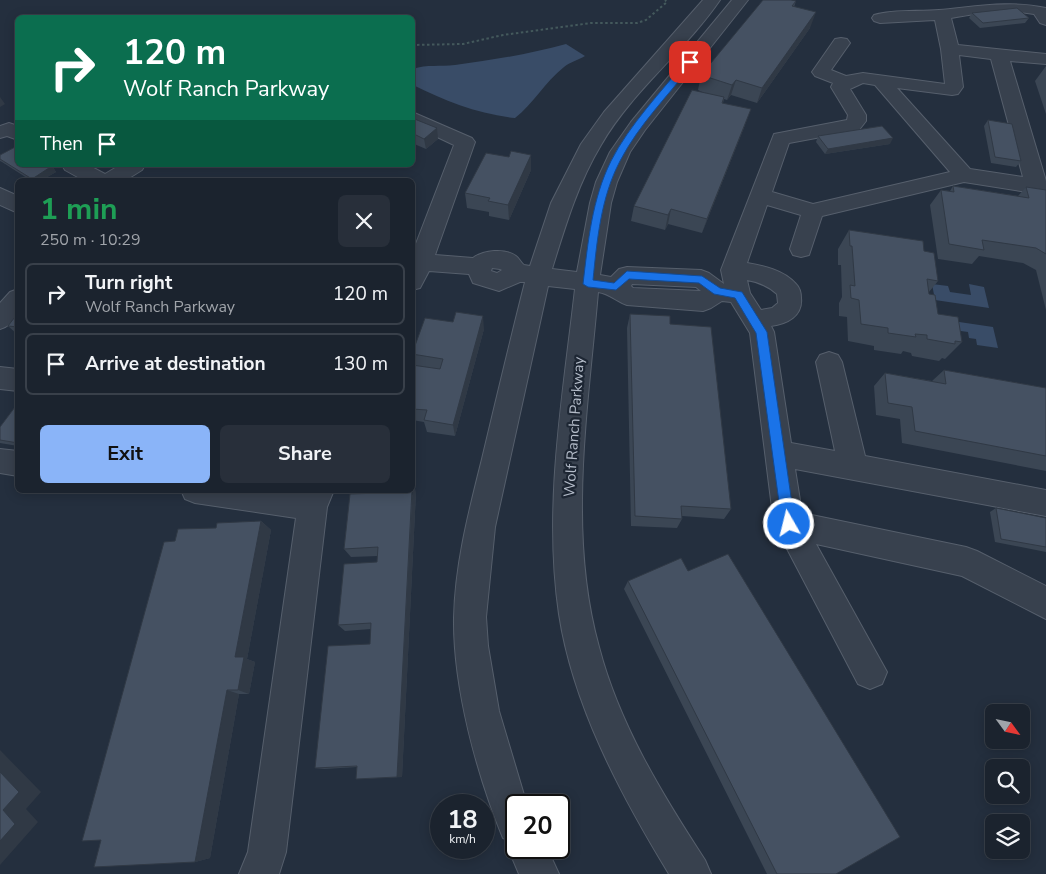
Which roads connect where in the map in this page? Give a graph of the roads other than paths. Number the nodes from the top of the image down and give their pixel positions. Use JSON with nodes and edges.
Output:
{"nodes":[{"id":1,"x":712,"y":0,"type":"edge"},
{"id":2,"x":740,"y":0,"type":"edge"},
{"id":3,"x":942,"y":15,"type":"junction"},
{"id":4,"x":880,"y":18,"type":"dead end"},
{"id":5,"x":1046,"y":20,"type":"edge"},
{"id":6,"x":841,"y":43,"type":"dead end"},
{"id":7,"x":950,"y":50,"type":"junction"},
{"id":8,"x":999,"y":55,"type":"junction"},
{"id":9,"x":1046,"y":59,"type":"edge"},
{"id":10,"x":880,"y":81,"type":"junction"},
{"id":11,"x":846,"y":82,"type":"junction"},
{"id":12,"x":415,"y":119,"type":"edge"},
{"id":13,"x":0,"y":132,"type":"edge"},
{"id":14,"x":15,"y":133,"type":"edge"},
{"id":15,"x":76,"y":167,"type":"edge"},
{"id":16,"x":132,"y":167,"type":"edge"},
{"id":17,"x":964,"y":175,"type":"junction"},
{"id":18,"x":95,"y":178,"type":"edge"},
{"id":19,"x":114,"y":178,"type":"edge"},
{"id":20,"x":1041,"y":187,"type":"edge"},
{"id":21,"x":0,"y":195,"type":"edge"},
{"id":22,"x":760,"y":196,"type":"junction"},
{"id":23,"x":15,"y":204,"type":"edge"},
{"id":24,"x":813,"y":211,"type":"junction"},
{"id":25,"x":801,"y":249,"type":"dead end"},
{"id":26,"x":421,"y":262,"type":"junction"},
{"id":27,"x":733,"y":270,"type":"junction"},
{"id":28,"x":415,"y":275,"type":"edge"},
{"id":29,"x":527,"y":275,"type":"junction"},
{"id":30,"x":588,"y":284,"type":"junction"},
{"id":31,"x":0,"y":285,"type":"edge"},
{"id":32,"x":728,"y":293,"type":"junction"},
{"id":33,"x":15,"y":296,"type":"edge"},
{"id":34,"x":15,"y":301,"type":"edge"},
{"id":35,"x":0,"y":320,"type":"edge"},
{"id":36,"x":754,"y":320,"type":"junction"},
{"id":37,"x":829,"y":362,"type":"dead end"},
{"id":38,"x":0,"y":378,"type":"edge"},
{"id":39,"x":15,"y":380,"type":"edge"},
{"id":40,"x":778,"y":453,"type":"junction"},
{"id":41,"x":0,"y":461,"type":"edge"},
{"id":42,"x":15,"y":464,"type":"edge"},
{"id":43,"x":853,"y":467,"type":"junction"},
{"id":44,"x":240,"y":493,"type":"edge"},
{"id":45,"x":316,"y":498,"type":"edge"},
{"id":46,"x":1046,"y":503,"type":"edge"},
{"id":47,"x":789,"y":524,"type":"junction"},
{"id":48,"x":1046,"y":602,"type":"edge"},
{"id":49,"x":870,"y":672,"type":"dead end"},
{"id":50,"x":505,"y":794,"type":"edge"},
{"id":51,"x":532,"y":859,"type":"edge"},
{"id":52,"x":259,"y":874,"type":"edge"},
{"id":53,"x":539,"y":874,"type":"edge"},
{"id":54,"x":691,"y":874,"type":"edge"}],
"edges":[{"from":1,"to":29,"type":"street"},
{"from":2,"to":30,"type":"street","name":"Wolf Ranch Parkway"},
{"from":3,"to":4,"type":"street"},
{"from":3,"to":5,"type":"street"},
{"from":3,"to":7,"type":"street"},
{"from":6,"to":11,"type":"street"},
{"from":7,"to":8,"type":"street"},
{"from":7,"to":10,"type":"street"},
{"from":8,"to":9,"type":"street"},
{"from":8,"to":20,"type":"street"},
{"from":10,"to":11,"type":"street"},
{"from":10,"to":17,"type":"street"},
{"from":11,"to":22,"type":"street"},
{"from":12,"to":26,"type":"street"},
{"from":13,"to":14,"type":"street"},
{"from":15,"to":18,"type":"street"},
{"from":16,"to":19,"type":"street"},
{"from":17,"to":20,"type":"street"},
{"from":17,"to":24,"type":"street"},
{"from":21,"to":23,"type":"street"},
{"from":22,"to":24,"type":"street"},
{"from":22,"to":27,"type":"street"},
{"from":24,"to":25,"type":"street"},
{"from":26,"to":28,"type":"street"},
{"from":26,"to":29,"type":"street"},
{"from":27,"to":32,"type":"street"},
{"from":27,"to":36,"type":"street"},
{"from":29,"to":30,"type":"street"},
{"from":29,"to":50,"type":"street"},
{"from":30,"to":32,"type":"street"},
{"from":30,"to":54,"type":"street","name":"Wolf Ranch Parkway"},
{"from":31,"to":33,"type":"street"},
{"from":32,"to":36,"type":"street"},
{"from":34,"to":35,"type":"street"},
{"from":36,"to":40,"type":"street"},
{"from":37,"to":43,"type":"street"},
{"from":38,"to":39,"type":"street"},
{"from":40,"to":43,"type":"street"},
{"from":40,"to":47,"type":"street"},
{"from":41,"to":42,"type":"street"},
{"from":43,"to":46,"type":"street"},
{"from":44,"to":45,"type":"street"},
{"from":45,"to":52,"type":"street"},
{"from":47,"to":48,"type":"street"},
{"from":47,"to":49,"type":"street"},
{"from":51,"to":53,"type":"street"}]}
